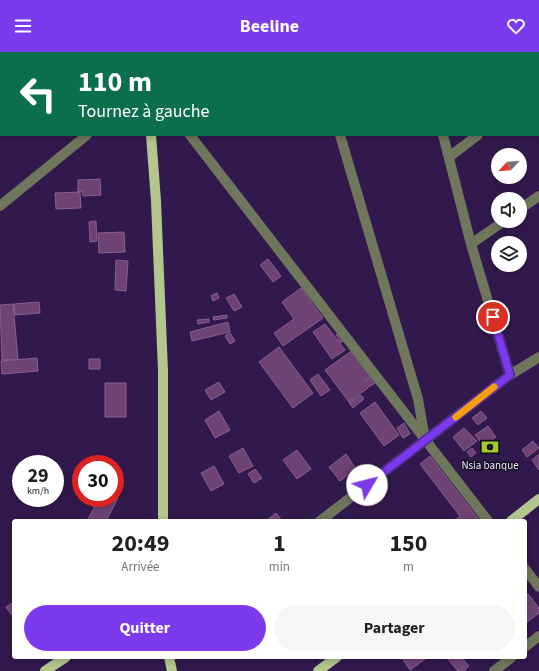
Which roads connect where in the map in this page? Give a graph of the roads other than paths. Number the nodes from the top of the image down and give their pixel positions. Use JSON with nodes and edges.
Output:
{"nodes":[{"id":1,"x":85,"y":136,"type":"edge"},
{"id":2,"x":151,"y":136,"type":"edge"},
{"id":3,"x":191,"y":136,"type":"edge"},
{"id":4,"x":340,"y":136,"type":"edge"},
{"id":5,"x":443,"y":136,"type":"edge"},
{"id":6,"x":477,"y":136,"type":"edge"},
{"id":7,"x":449,"y":157,"type":"junction"},
{"id":8,"x":539,"y":196,"type":"edge"},
{"id":9,"x":527,"y":204,"type":"edge"},
{"id":10,"x":0,"y":206,"type":"edge"},
{"id":11,"x":494,"y":228,"type":"edge"},
{"id":12,"x":471,"y":244,"type":"junction"},
{"id":13,"x":539,"y":357,"type":"edge"},
{"id":14,"x":510,"y":375,"type":"junction"},
{"id":15,"x":425,"y":441,"type":"junction"},
{"id":16,"x":539,"y":499,"type":"edge"},
{"id":17,"x":164,"y":519,"type":"edge"},
{"id":18,"x":323,"y":519,"type":"edge"},
{"id":19,"x":486,"y":519,"type":"edge"},
{"id":20,"x":514,"y":519,"type":"edge"},
{"id":21,"x":527,"y":572,"type":"edge"},
{"id":22,"x":539,"y":587,"type":"edge"},
{"id":23,"x":539,"y":636,"type":"edge"},
{"id":24,"x":527,"y":645,"type":"edge"},
{"id":25,"x":63,"y":659,"type":"edge"},
{"id":26,"x":169,"y":659,"type":"edge"},
{"id":27,"x":334,"y":659,"type":"edge"},
{"id":28,"x":510,"y":659,"type":"edge"},
{"id":29,"x":497,"y":670,"type":"edge"},
{"id":30,"x":45,"y":671,"type":"edge"},
{"id":31,"x":172,"y":671,"type":"edge"},
{"id":32,"x":318,"y":671,"type":"edge"}],
"edges":[{"from":1,"to":10,"type":"street"},
{"from":2,"to":17,"type":"main road"},
{"from":3,"to":15,"type":"street"},
{"from":4,"to":15,"type":"street"},
{"from":5,"to":7,"type":"street"},
{"from":6,"to":7,"type":"street"},
{"from":7,"to":12,"type":"street"},
{"from":8,"to":9,"type":"street"},
{"from":11,"to":12,"type":"street"},
{"from":12,"to":14,"type":"street"},
{"from":13,"to":14,"type":"street"},
{"from":14,"to":15,"type":"street"},
{"from":15,"to":18,"type":"street"},
{"from":15,"to":19,"type":"street"},
{"from":16,"to":20,"type":"main road"},
{"from":21,"to":22,"type":"street"},
{"from":23,"to":24,"type":"street"},
{"from":25,"to":30,"type":"main road"},
{"from":26,"to":31,"type":"main road"},
{"from":27,"to":32,"type":"main road"},
{"from":28,"to":29,"type":"street"}]}
